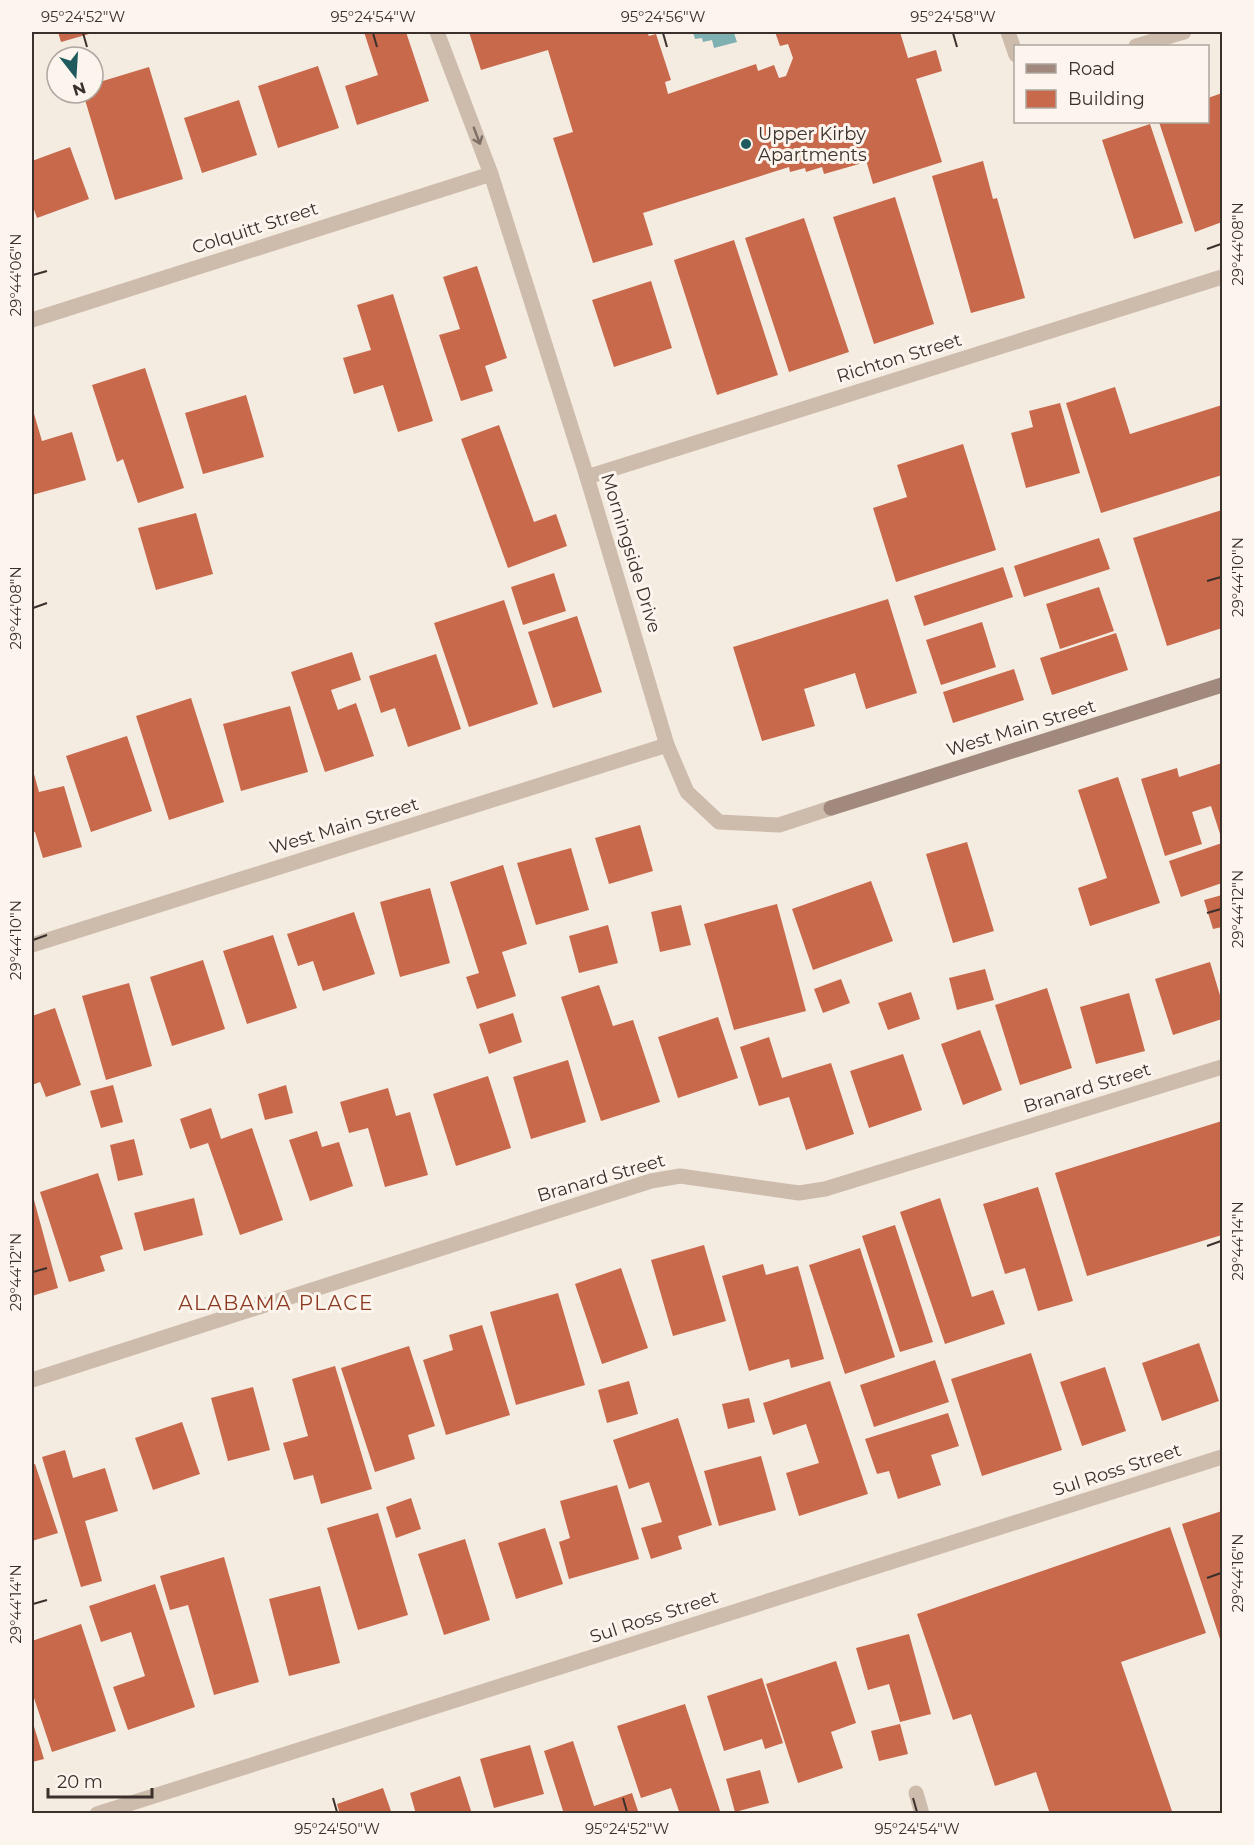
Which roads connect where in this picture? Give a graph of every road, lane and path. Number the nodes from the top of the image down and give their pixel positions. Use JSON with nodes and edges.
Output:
{"nodes":[{"id":1,"x":437,"y":32,"type":"edge"},
{"id":2,"x":1008,"y":32,"type":"edge"},
{"id":3,"x":1184,"y":32,"type":"edge"},
{"id":4,"x":1139,"y":45,"type":"edge"},
{"id":5,"x":1014,"y":50,"type":"edge"},
{"id":6,"x":491,"y":174,"type":"junction"},
{"id":7,"x":1222,"y":277,"type":"edge"},
{"id":8,"x":32,"y":320,"type":"edge"},
{"id":9,"x":587,"y":477,"type":"junction"},
{"id":10,"x":1222,"y":685,"type":"edge"},
{"id":11,"x":667,"y":745,"type":"junction"},
{"id":12,"x":831,"y":808,"type":"joint"},
{"id":13,"x":32,"y":945,"type":"edge"},
{"id":14,"x":1222,"y":1067,"type":"edge"},
{"id":15,"x":32,"y":1380,"type":"edge"},
{"id":16,"x":1222,"y":1457,"type":"edge"},
{"id":17,"x":916,"y":1793,"type":"dead end"},
{"id":18,"x":97,"y":1814,"type":"edge"},
{"id":19,"x":922,"y":1814,"type":"edge"}],
"edges":[{"from":1,"to":6,"type":"street","name":"Morningside Drive","one_way":true},
{"from":2,"to":5,"type":"street"},
{"from":3,"to":4,"type":"street"},
{"from":6,"to":8,"type":"street","name":"Colquitt Street"},
{"from":6,"to":9,"type":"street","name":"Morningside Drive"},
{"from":7,"to":9,"type":"street","name":"Richton Street"},
{"from":9,"to":11,"type":"street","name":"Morningside Drive"},
{"from":10,"to":12,"type":"street","name":"West Main Street"},
{"from":11,"to":12,"type":"street","name":"Morningside Drive"},
{"from":11,"to":13,"type":"street","name":"West Main Street"},
{"from":14,"to":15,"type":"street","name":"Branard Street"},
{"from":16,"to":18,"type":"street","name":"Sul Ross Street"},
{"from":17,"to":19,"type":"street"}]}
